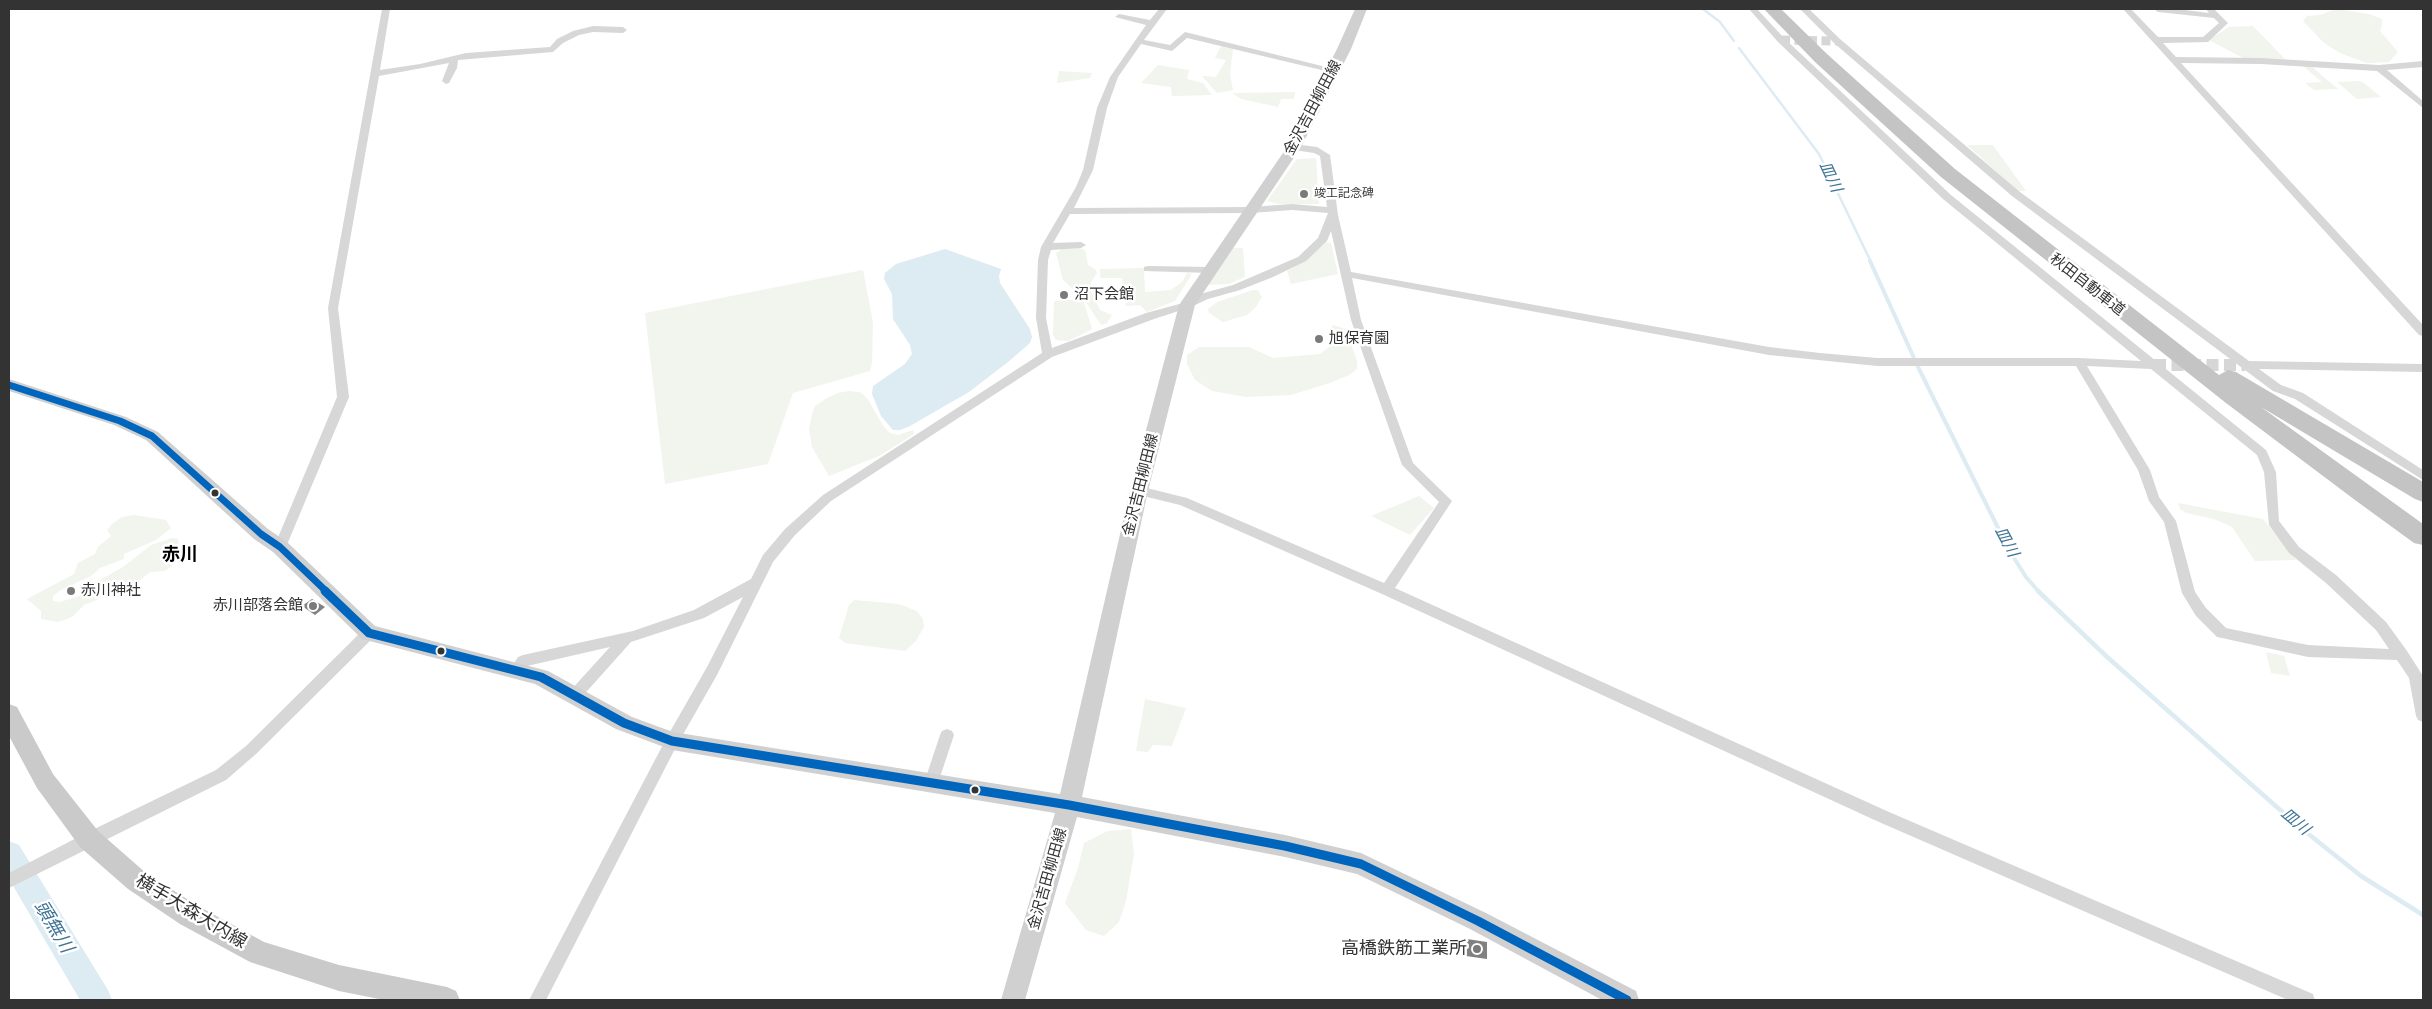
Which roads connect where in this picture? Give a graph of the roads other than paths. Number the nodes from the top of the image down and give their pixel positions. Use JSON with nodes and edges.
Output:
{"nodes":[{"id":1,"x":386,"y":9,"type":"edge"},
{"id":2,"x":1163,"y":9,"type":"edge"},
{"id":3,"x":1361,"y":9,"type":"edge"},
{"id":4,"x":1753,"y":9,"type":"edge"},
{"id":5,"x":1772,"y":9,"type":"edge"},
{"id":6,"x":1786,"y":9,"type":"edge"},
{"id":7,"x":1804,"y":9,"type":"edge"},
{"id":8,"x":2127,"y":9,"type":"edge"},
{"id":9,"x":2158,"y":9,"type":"edge"},
{"id":10,"x":2210,"y":9,"type":"edge"},
{"id":11,"x":2217,"y":16,"type":"junction"},
{"id":12,"x":1120,"y":17,"type":"dead end"},
{"id":13,"x":1151,"y":23,"type":"junction"},
{"id":14,"x":623,"y":30,"type":"dead end"},
{"id":15,"x":2156,"y":40,"type":"junction"},
{"id":16,"x":1138,"y":41,"type":"junction"},
{"id":17,"x":454,"y":59,"type":"junction"},
{"id":18,"x":2175,"y":60,"type":"junction"},
{"id":19,"x":2423,"y":64,"type":"edge"},
{"id":20,"x":2379,"y":68,"type":"junction"},
{"id":21,"x":1334,"y":70,"type":"junction"},
{"id":22,"x":373,"y":74,"type":"junction"},
{"id":23,"x":446,"y":82,"type":"dead end"},
{"id":24,"x":2423,"y":105,"type":"edge"},
{"id":25,"x":1294,"y":146,"type":"junction"},
{"id":26,"x":1251,"y":210,"type":"junction"},
{"id":27,"x":1068,"y":211,"type":"junction"},
{"id":28,"x":1333,"y":213,"type":"junction"},
{"id":29,"x":1081,"y":245,"type":"dead end"},
{"id":30,"x":1046,"y":247,"type":"junction"},
{"id":31,"x":1148,"y":270,"type":"dead end"},
{"id":32,"x":1210,"y":270,"type":"junction"},
{"id":33,"x":1346,"y":274,"type":"junction"},
{"id":34,"x":1187,"y":305,"type":"junction"},
{"id":35,"x":2423,"y":332,"type":"edge"},
{"id":36,"x":1048,"y":354,"type":"junction"},
{"id":37,"x":2079,"y":362,"type":"junction"},
{"id":38,"x":2154,"y":365,"type":"junction"},
{"id":39,"x":2423,"y":368,"type":"edge"},
{"id":40,"x":2237,"y":371,"type":"junction"},
{"id":41,"x":9,"y":385,"type":"edge"},
{"id":42,"x":2423,"y":476,"type":"edge"},
{"id":43,"x":1139,"y":491,"type":"junction"},
{"id":44,"x":2423,"y":493,"type":"edge"},
{"id":45,"x":2363,"y":494,"type":"junction"},
{"id":46,"x":2423,"y":518,"type":"edge"},
{"id":47,"x":2423,"y":536,"type":"edge"},
{"id":48,"x":2423,"y":542,"type":"edge"},
{"id":49,"x":280,"y":547,"type":"junction"},
{"id":50,"x":756,"y":583,"type":"junction"},
{"id":51,"x":1387,"y":590,"type":"junction"},
{"id":52,"x":369,"y":633,"type":"junction"},
{"id":53,"x":627,"y":637,"type":"junction"},
{"id":54,"x":2402,"y":655,"type":"junction"},
{"id":55,"x":517,"y":670,"type":"junction"},
{"id":56,"x":575,"y":695,"type":"junction"},
{"id":57,"x":9,"y":714,"type":"edge"},
{"id":58,"x":2423,"y":716,"type":"edge"},
{"id":59,"x":947,"y":735,"type":"dead end"},
{"id":60,"x":672,"y":741,"type":"junction"},
{"id":61,"x":931,"y":783,"type":"junction"},
{"id":62,"x":1069,"y":805,"type":"junction"},
{"id":63,"x":89,"y":838,"type":"junction"},
{"id":64,"x":9,"y":881,"type":"edge"},
{"id":65,"x":447,"y":1000,"type":"edge"},
{"id":66,"x":537,"y":1000,"type":"edge"},
{"id":67,"x":1013,"y":1000,"type":"edge"},
{"id":68,"x":1627,"y":1000,"type":"edge"},
{"id":69,"x":2307,"y":1000,"type":"edge"}],
"edges":[{"from":1,"to":22,"type":"street"},
{"from":2,"to":13,"type":"street"},
{"from":3,"to":21,"type":"street","name":"金沢吉田柳田線"},
{"from":4,"to":38,"type":"street"},
{"from":5,"to":45,"type":"highway","name":"秋田自動車道"},
{"from":6,"to":40,"type":"highway","name":"秋田自動車道"},
{"from":7,"to":40,"type":"street"},
{"from":8,"to":15,"type":"street"},
{"from":9,"to":11,"type":"street"},
{"from":10,"to":11,"type":"street"},
{"from":11,"to":15,"type":"street"},
{"from":12,"to":13,"type":"street"},
{"from":13,"to":16,"type":"street"},
{"from":14,"to":17,"type":"street"},
{"from":15,"to":18,"type":"street"},
{"from":16,"to":21,"type":"street"},
{"from":16,"to":27,"type":"street"},
{"from":17,"to":22,"type":"street"},
{"from":17,"to":23,"type":"street"},
{"from":18,"to":20,"type":"street"},
{"from":18,"to":35,"type":"street"},
{"from":19,"to":20,"type":"street"},
{"from":20,"to":24,"type":"street"},
{"from":21,"to":25,"type":"main road","name":"金沢吉田柳田線"},
{"from":22,"to":49,"type":"street"},
{"from":25,"to":26,"type":"main road","name":"金沢吉田柳田線"},
{"from":25,"to":28,"type":"street"},
{"from":26,"to":27,"type":"street"},
{"from":26,"to":28,"type":"street"},
{"from":26,"to":32,"type":"street","name":"金沢吉田柳田線"},
{"from":27,"to":30,"type":"street"},
{"from":28,"to":33,"type":"street"},
{"from":28,"to":34,"type":"street"},
{"from":29,"to":30,"type":"street"},
{"from":30,"to":36,"type":"street"},
{"from":31,"to":32,"type":"street"},
{"from":32,"to":34,"type":"street","name":"金沢吉田柳田線"},
{"from":33,"to":37,"type":"street"},
{"from":33,"to":51,"type":"street"},
{"from":34,"to":36,"type":"street"},
{"from":34,"to":43,"type":"street","name":"金沢吉田柳田線"},
{"from":36,"to":50,"type":"street"},
{"from":37,"to":38,"type":"street"},
{"from":37,"to":54,"type":"street"},
{"from":38,"to":54,"type":"street"},
{"from":39,"to":40,"type":"street"},
{"from":40,"to":42,"type":"street"},
{"from":40,"to":44,"type":"highway"},
{"from":40,"to":46,"type":"highway","name":"秋田自動車道"},
{"from":41,"to":49,"type":"street"},
{"from":43,"to":51,"type":"street"},
{"from":43,"to":62,"type":"street","name":"金沢吉田柳田線"},
{"from":45,"to":47,"type":"highway","name":"秋田自動車道"},
{"from":45,"to":48,"type":"highway"},
{"from":49,"to":52,"type":"street"},
{"from":50,"to":53,"type":"street"},
{"from":50,"to":60,"type":"street"},
{"from":51,"to":69,"type":"street"},
{"from":52,"to":55,"type":"street"},
{"from":52,"to":63,"type":"street"},
{"from":53,"to":55,"type":"street"},
{"from":53,"to":56,"type":"street"},
{"from":54,"to":58,"type":"street"},
{"from":55,"to":56,"type":"street"},
{"from":56,"to":60,"type":"street"},
{"from":57,"to":63,"type":"main road","name":"横手大森大内線"},
{"from":59,"to":61,"type":"street"},
{"from":60,"to":61,"type":"street"},
{"from":60,"to":66,"type":"street"},
{"from":61,"to":62,"type":"street"},
{"from":62,"to":67,"type":"street","name":"金沢吉田柳田線"},
{"from":62,"to":68,"type":"street"},
{"from":63,"to":64,"type":"street"},
{"from":63,"to":65,"type":"main road","name":"横手大森大内線"}]}
